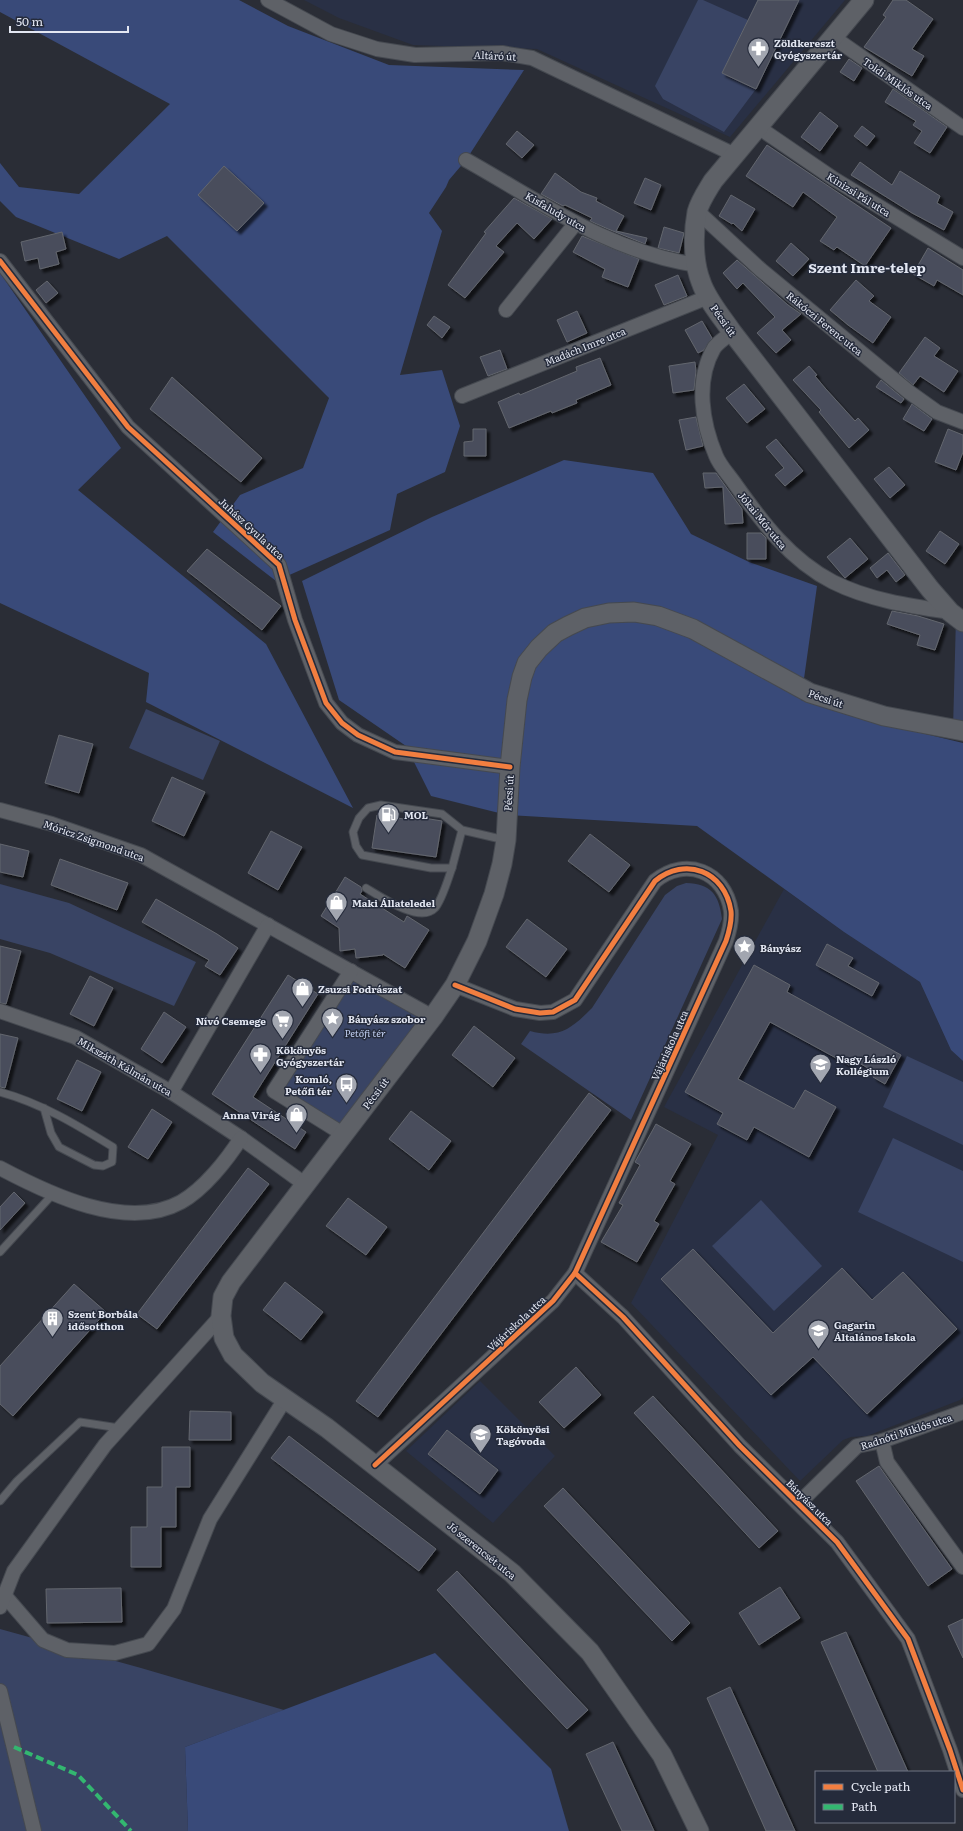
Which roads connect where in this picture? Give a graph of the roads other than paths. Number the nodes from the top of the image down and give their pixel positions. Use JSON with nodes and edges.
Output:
{"nodes":[{"id":1,"x":268,"y":0,"type":"edge"},
{"id":2,"x":864,"y":0,"type":"edge"},
{"id":3,"x":833,"y":37,"type":"junction"},
{"id":4,"x":758,"y":127,"type":"junction"},
{"id":5,"x":963,"y":128,"type":"edge"},
{"id":6,"x":735,"y":155,"type":"junction"},
{"id":7,"x":466,"y":160,"type":"dead end"},
{"id":8,"x":698,"y":211,"type":"junction"},
{"id":9,"x":575,"y":224,"type":"junction"},
{"id":10,"x":963,"y":258,"type":"edge"},
{"id":11,"x":0,"y":261,"type":"edge"},
{"id":12,"x":696,"y":265,"type":"junction"},
{"id":13,"x":708,"y":297,"type":"junction"},
{"id":14,"x":506,"y":310,"type":"dead end"},
{"id":15,"x":732,"y":332,"type":"junction"},
{"id":16,"x":462,"y":396,"type":"dead end"},
{"id":17,"x":963,"y":422,"type":"edge"},
{"id":18,"x":956,"y":617,"type":"edge"},
{"id":19,"x":963,"y":731,"type":"edge"},
{"id":20,"x":510,"y":767,"type":"junction"},
{"id":21,"x":0,"y":810,"type":"edge"},
{"id":22,"x":462,"y":830,"type":"junction"},
{"id":23,"x":506,"y":840,"type":"junction"},
{"id":24,"x":452,"y":868,"type":"junction"},
{"id":25,"x":366,"y":888,"type":"dead end"},
{"id":26,"x":268,"y":925,"type":"junction"},
{"id":27,"x":351,"y":971,"type":"junction"},
{"id":28,"x":455,"y":985,"type":"junction"},
{"id":29,"x":0,"y":1011,"type":"edge"},
{"id":30,"x":433,"y":1017,"type":"junction"},
{"id":31,"x":0,"y":1092,"type":"edge"},
{"id":32,"x":171,"y":1092,"type":"junction"},
{"id":33,"x":44,"y":1108,"type":"junction"},
{"id":34,"x":344,"y":1134,"type":"junction"},
{"id":35,"x":242,"y":1138,"type":"junction"},
{"id":36,"x":0,"y":1168,"type":"edge"},
{"id":37,"x":306,"y":1185,"type":"junction"},
{"id":38,"x":54,"y":1194,"type":"junction"},
{"id":39,"x":0,"y":1252,"type":"edge"},
{"id":40,"x":575,"y":1273,"type":"junction"},
{"id":41,"x":221,"y":1316,"type":"junction"},
{"id":42,"x":285,"y":1399,"type":"junction"},
{"id":43,"x":963,"y":1412,"type":"edge"},
{"id":44,"x":119,"y":1428,"type":"junction"},
{"id":45,"x":882,"y":1441,"type":"junction"},
{"id":46,"x":375,"y":1465,"type":"junction"},
{"id":47,"x":0,"y":1501,"type":"edge"},
{"id":48,"x":799,"y":1503,"type":"junction"},
{"id":49,"x":963,"y":1567,"type":"edge"},
{"id":50,"x":2,"y":1602,"type":"edge"},
{"id":51,"x":0,"y":1691,"type":"edge"},
{"id":52,"x":963,"y":1790,"type":"edge"},
{"id":53,"x":34,"y":1831,"type":"edge"},
{"id":54,"x":699,"y":1831,"type":"edge"}],
"edges":[{"from":1,"to":6,"type":"street","name":"Altáró út"},
{"from":2,"to":3,"type":"main road","name":"Pécsi út"},
{"from":3,"to":4,"type":"main road","name":"Pécsi út"},
{"from":3,"to":5,"type":"street","name":"Toldi Miklós utca"},
{"from":4,"to":6,"type":"main road","name":"Pécsi út"},
{"from":4,"to":10,"type":"street","name":"Kinizsi Pál utca"},
{"from":6,"to":8,"type":"main road","name":"Pécsi út"},
{"from":7,"to":9,"type":"street","name":"Kisfaludy utca"},
{"from":8,"to":12,"type":"main road","name":"Pécsi út"},
{"from":8,"to":17,"type":"street","name":"Rákóczi Ferenc utca"},
{"from":9,"to":12,"type":"street","name":"Kisfaludy utca"},
{"from":9,"to":14,"type":"street"},
{"from":11,"to":20,"type":"street","name":"Juhász Gyula utca"},
{"from":12,"to":13,"type":"main road","name":"Pécsi út"},
{"from":13,"to":15,"type":"main road","name":"Pécsi út"},
{"from":13,"to":16,"type":"street","name":"Madách Imre utca"},
{"from":15,"to":18,"type":"main road","name":"Pécsi út"},
{"from":15,"to":18,"type":"street","name":"Jókai Mór utca"},
{"from":19,"to":20,"type":"main road","name":"Pécsi út"},
{"from":20,"to":23,"type":"main road","name":"Pécsi út"},
{"from":21,"to":26,"type":"street","name":"Móricz Zsigmond utca"},
{"from":22,"to":23,"type":"lane"},
{"from":22,"to":24,"type":"lane"},
{"from":22,"to":24,"type":"lane"},
{"from":23,"to":28,"type":"main road","name":"Pécsi út"},
{"from":24,"to":25,"type":"lane"},
{"from":26,"to":27,"type":"street","name":"Móricz Zsigmond utca"},
{"from":26,"to":32,"type":"street"},
{"from":27,"to":30,"type":"street","name":"Móricz Zsigmond utca"},
{"from":27,"to":34,"type":"street"},
{"from":28,"to":30,"type":"main road","name":"Pécsi út"},
{"from":28,"to":40,"type":"street","name":"Vájáriskola utca"},
{"from":29,"to":32,"type":"street","name":"Mikszáth Kálmán utca"},
{"from":30,"to":34,"type":"main road","name":"Pécsi út"},
{"from":31,"to":33,"type":"lane"},
{"from":32,"to":35,"type":"street","name":"Mikszáth Kálmán utca"},
{"from":33,"to":33,"type":"lane"},
{"from":34,"to":37,"type":"main road","name":"Pécsi út"},
{"from":35,"to":37,"type":"street","name":"Mikszáth Kálmán utca"},
{"from":35,"to":38,"type":"street"},
{"from":36,"to":38,"type":"street"},
{"from":37,"to":41,"type":"main road","name":"Pécsi út"},
{"from":38,"to":39,"type":"lane"},
{"from":40,"to":46,"type":"street","name":"Vájáriskola utca"},
{"from":40,"to":48,"type":"street","name":"Bányász utca"},
{"from":41,"to":42,"type":"main road","name":"Jó szerencsét utca"},
{"from":41,"to":44,"type":"street"},
{"from":42,"to":46,"type":"main road","name":"Jó szerencsét utca"},
{"from":42,"to":50,"type":"street"},
{"from":43,"to":45,"type":"street","name":"Radnóti Miklós utca"},
{"from":44,"to":47,"type":"lane"},
{"from":44,"to":50,"type":"street"},
{"from":45,"to":48,"type":"street","name":"Radnóti Miklós utca"},
{"from":45,"to":49,"type":"street"},
{"from":46,"to":54,"type":"main road","name":"Jó szerencsét utca"},
{"from":48,"to":52,"type":"street","name":"Bányász utca"},
{"from":51,"to":53,"type":"street"}]}
